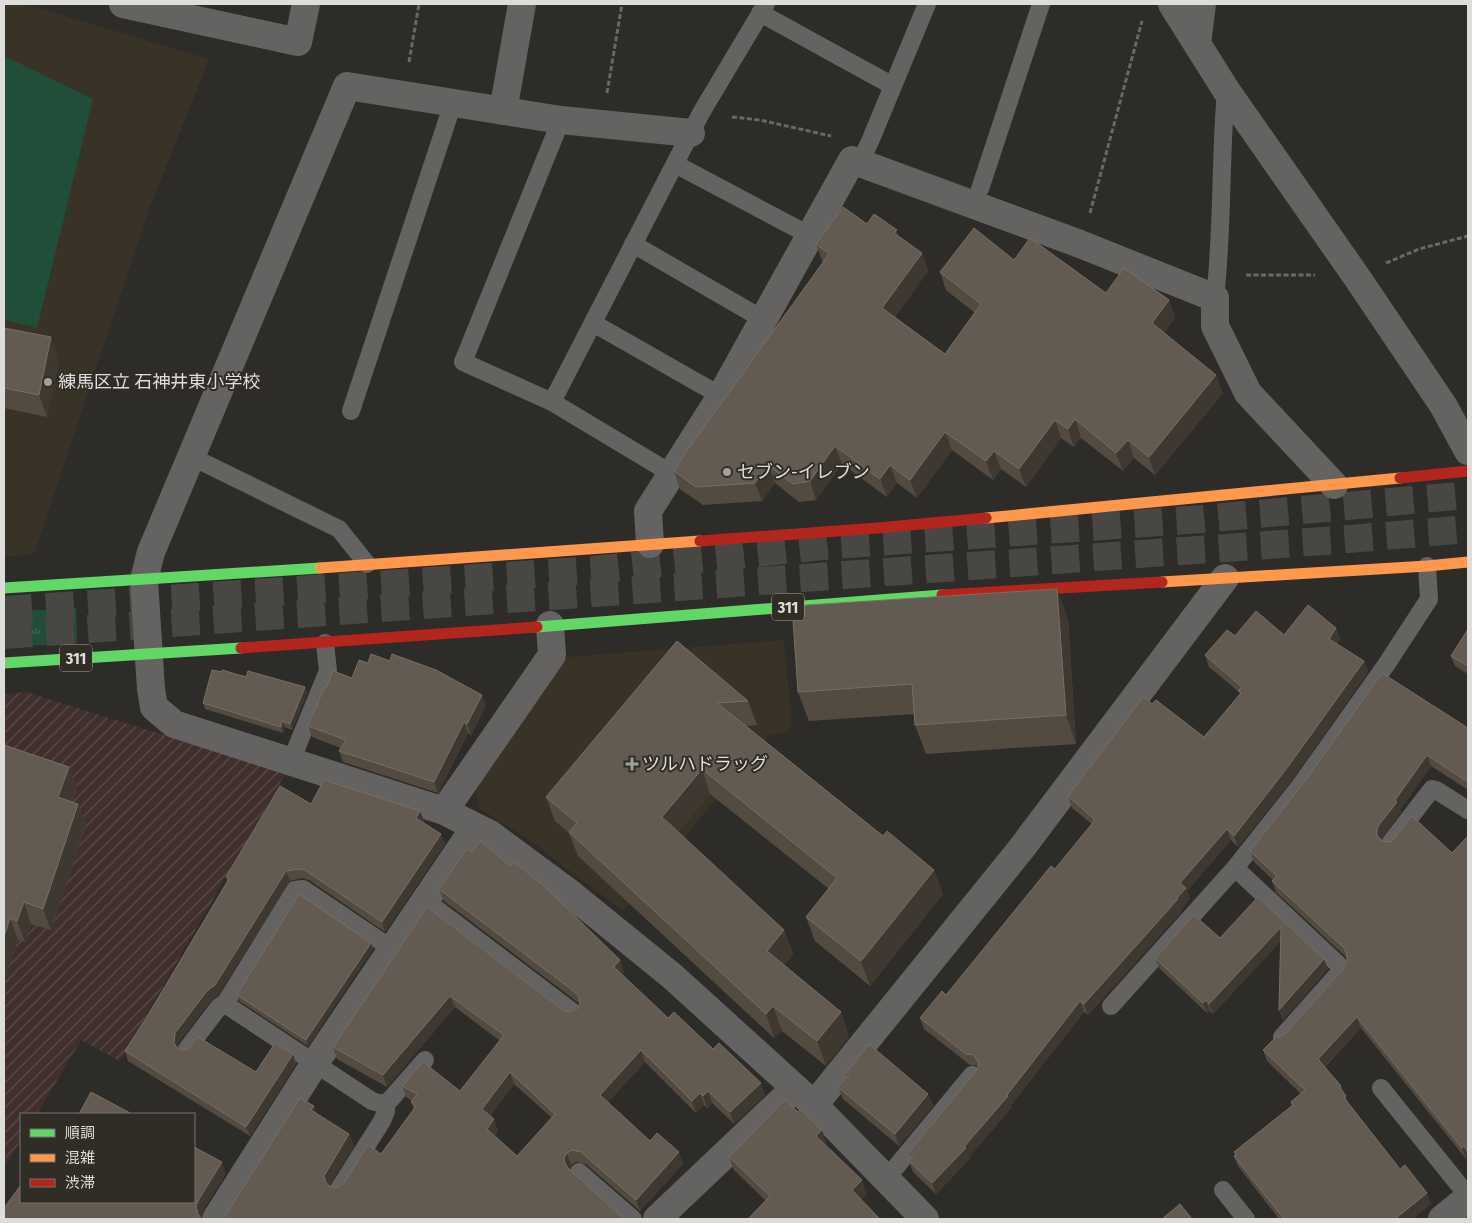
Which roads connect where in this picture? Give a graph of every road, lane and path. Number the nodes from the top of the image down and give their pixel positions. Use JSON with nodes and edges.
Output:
{"nodes":[{"id":1,"x":122,"y":4,"type":"edge"},
{"id":2,"x":306,"y":4,"type":"edge"},
{"id":3,"x":419,"y":4,"type":"edge"},
{"id":4,"x":522,"y":4,"type":"edge"},
{"id":5,"x":622,"y":4,"type":"edge"},
{"id":6,"x":927,"y":4,"type":"edge"},
{"id":7,"x":1041,"y":4,"type":"edge"},
{"id":8,"x":1172,"y":4,"type":"edge"},
{"id":9,"x":1202,"y":4,"type":"edge"},
{"id":10,"x":763,"y":8,"type":"edge"},
{"id":11,"x":1145,"y":13,"type":"dead end"},
{"id":12,"x":1197,"y":44,"type":"junction"},
{"id":13,"x":893,"y":86,"type":"junction"},
{"id":14,"x":1226,"y":90,"type":"junction"},
{"id":15,"x":403,"y":95,"type":"junction"},
{"id":16,"x":606,"y":96,"type":"dead end"},
{"id":17,"x":453,"y":102,"type":"junction"},
{"id":18,"x":503,"y":111,"type":"junction"},
{"id":19,"x":561,"y":120,"type":"junction"},
{"id":20,"x":696,"y":123,"type":"junction"},
{"id":21,"x":864,"y":155,"type":"junction"},
{"id":22,"x":674,"y":164,"type":"junction"},
{"id":23,"x":980,"y":189,"type":"dead end"},
{"id":24,"x":1089,"y":218,"type":"dead end"},
{"id":25,"x":810,"y":235,"type":"junction"},
{"id":26,"x":633,"y":244,"type":"junction"},
{"id":27,"x":1216,"y":298,"type":"junction"},
{"id":28,"x":764,"y":320,"type":"junction"},
{"id":29,"x":593,"y":323,"type":"junction"},
{"id":30,"x":721,"y":396,"type":"junction"},
{"id":31,"x":552,"y":402,"type":"junction"},
{"id":32,"x":352,"y":411,"type":"dead end"},
{"id":33,"x":1468,"y":451,"type":"edge"},
{"id":34,"x":190,"y":456,"type":"junction"},
{"id":35,"x":1468,"y":471,"type":"edge"},
{"id":36,"x":672,"y":474,"type":"junction"},
{"id":37,"x":1334,"y":485,"type":"junction"},
{"id":38,"x":650,"y":544,"type":"junction"},
{"id":39,"x":1468,"y":562,"type":"edge"},
{"id":40,"x":367,"y":564,"type":"junction"},
{"id":41,"x":1427,"y":566,"type":"junction"},
{"id":42,"x":1224,"y":578,"type":"junction"},
{"id":43,"x":144,"y":580,"type":"junction"},
{"id":44,"x":4,"y":588,"type":"edge"},
{"id":45,"x":550,"y":625,"type":"junction"},
{"id":46,"x":325,"y":643,"type":"junction"},
{"id":47,"x":149,"y":653,"type":"junction"},
{"id":48,"x":4,"y":663,"type":"edge"},
{"id":49,"x":291,"y":761,"type":"junction"},
{"id":50,"x":1468,"y":810,"type":"edge"},
{"id":51,"x":444,"y":811,"type":"junction"},
{"id":52,"x":475,"y":826,"type":"junction"},
{"id":53,"x":1391,"y":842,"type":"edge"},
{"id":54,"x":1235,"y":868,"type":"junction"},
{"id":55,"x":426,"y":901,"type":"junction"},
{"id":56,"x":392,"y":949,"type":"junction"},
{"id":57,"x":226,"y":1002,"type":"junction"},
{"id":58,"x":1111,"y":1006,"type":"dead end"},
{"id":59,"x":574,"y":1013,"type":"edge"},
{"id":60,"x":1282,"y":1037,"type":"edge"},
{"id":61,"x":187,"y":1049,"type":"edge"},
{"id":62,"x":425,"y":1060,"type":"dead end"},
{"id":63,"x":314,"y":1063,"type":"junction"},
{"id":64,"x":972,"y":1075,"type":"edge"},
{"id":65,"x":1381,"y":1088,"type":"dead end"},
{"id":66,"x":805,"y":1097,"type":"junction"},
{"id":67,"x":386,"y":1102,"type":"junction"},
{"id":68,"x":579,"y":1172,"type":"dead end"},
{"id":69,"x":886,"y":1179,"type":"junction"},
{"id":70,"x":339,"y":1189,"type":"edge"},
{"id":71,"x":1223,"y":1190,"type":"dead end"},
{"id":72,"x":1468,"y":1197,"type":"edge"},
{"id":73,"x":216,"y":1219,"type":"edge"},
{"id":74,"x":633,"y":1219,"type":"edge"},
{"id":75,"x":657,"y":1219,"type":"edge"},
{"id":76,"x":925,"y":1219,"type":"edge"},
{"id":77,"x":1246,"y":1219,"type":"edge"},
{"id":78,"x":1442,"y":1219,"type":"edge"}],
"edges":[{"from":1,"to":2,"type":"street"},
{"from":3,"to":15,"type":"path"},
{"from":4,"to":18,"type":"street"},
{"from":5,"to":16,"type":"path"},
{"from":6,"to":13,"type":"lane"},
{"from":7,"to":23,"type":"lane"},
{"from":8,"to":12,"type":"street"},
{"from":9,"to":12,"type":"street"},
{"from":10,"to":13,"type":"lane"},
{"from":10,"to":20,"type":"lane"},
{"from":11,"to":24,"type":"path"},
{"from":12,"to":14,"type":"street"},
{"from":13,"to":21,"type":"lane"},
{"from":14,"to":27,"type":"lane"},
{"from":14,"to":33,"type":"street"},
{"from":15,"to":17,"type":"street"},
{"from":15,"to":34,"type":"street"},
{"from":17,"to":18,"type":"street"},
{"from":17,"to":32,"type":"lane"},
{"from":18,"to":19,"type":"street"},
{"from":19,"to":20,"type":"street"},
{"from":19,"to":31,"type":"lane"},
{"from":20,"to":21,"type":"path"},
{"from":20,"to":22,"type":"lane"},
{"from":21,"to":25,"type":"street"},
{"from":21,"to":27,"type":"street"},
{"from":22,"to":25,"type":"lane"},
{"from":22,"to":26,"type":"lane"},
{"from":25,"to":28,"type":"street"},
{"from":26,"to":28,"type":"lane"},
{"from":26,"to":29,"type":"lane"},
{"from":27,"to":37,"type":"street"},
{"from":28,"to":30,"type":"street"},
{"from":29,"to":30,"type":"lane"},
{"from":29,"to":31,"type":"lane"},
{"from":30,"to":36,"type":"street"},
{"from":31,"to":36,"type":"lane"},
{"from":34,"to":40,"type":"lane"},
{"from":34,"to":43,"type":"street"},
{"from":35,"to":37,"type":"main road"},
{"from":36,"to":38,"type":"street"},
{"from":37,"to":38,"type":"main road"},
{"from":38,"to":40,"type":"main road"},
{"from":39,"to":41,"type":"main road","number":"311"},
{"from":40,"to":43,"type":"main road"},
{"from":41,"to":42,"type":"main road","number":"311"},
{"from":41,"to":54,"type":"lane"},
{"from":42,"to":45,"type":"main road","number":"311"},
{"from":42,"to":66,"type":"street"},
{"from":43,"to":44,"type":"main road"},
{"from":43,"to":47,"type":"street"},
{"from":45,"to":46,"type":"main road","number":"311"},
{"from":45,"to":51,"type":"street"},
{"from":46,"to":47,"type":"main road","number":"311"},
{"from":46,"to":49,"type":"lane"},
{"from":47,"to":48,"type":"main road","number":"311"},
{"from":47,"to":49,"type":"street"},
{"from":49,"to":51,"type":"street"},
{"from":50,"to":53,"type":"lane"},
{"from":51,"to":52,"type":"street"},
{"from":52,"to":55,"type":"street"},
{"from":52,"to":66,"type":"street"},
{"from":54,"to":58,"type":"lane"},
{"from":54,"to":60,"type":"lane"},
{"from":55,"to":56,"type":"street"},
{"from":55,"to":59,"type":"lane"},
{"from":56,"to":57,"type":"lane"},
{"from":56,"to":63,"type":"street"},
{"from":57,"to":61,"type":"lane"},
{"from":57,"to":63,"type":"lane"},
{"from":62,"to":67,"type":"lane"},
{"from":63,"to":67,"type":"lane"},
{"from":63,"to":73,"type":"street"},
{"from":64,"to":69,"type":"lane"},
{"from":65,"to":72,"type":"lane"},
{"from":66,"to":69,"type":"street"},
{"from":66,"to":75,"type":"street"},
{"from":67,"to":70,"type":"lane"},
{"from":68,"to":74,"type":"lane"},
{"from":69,"to":76,"type":"street"},
{"from":71,"to":77,"type":"lane"},
{"from":72,"to":78,"type":"street"}]}
